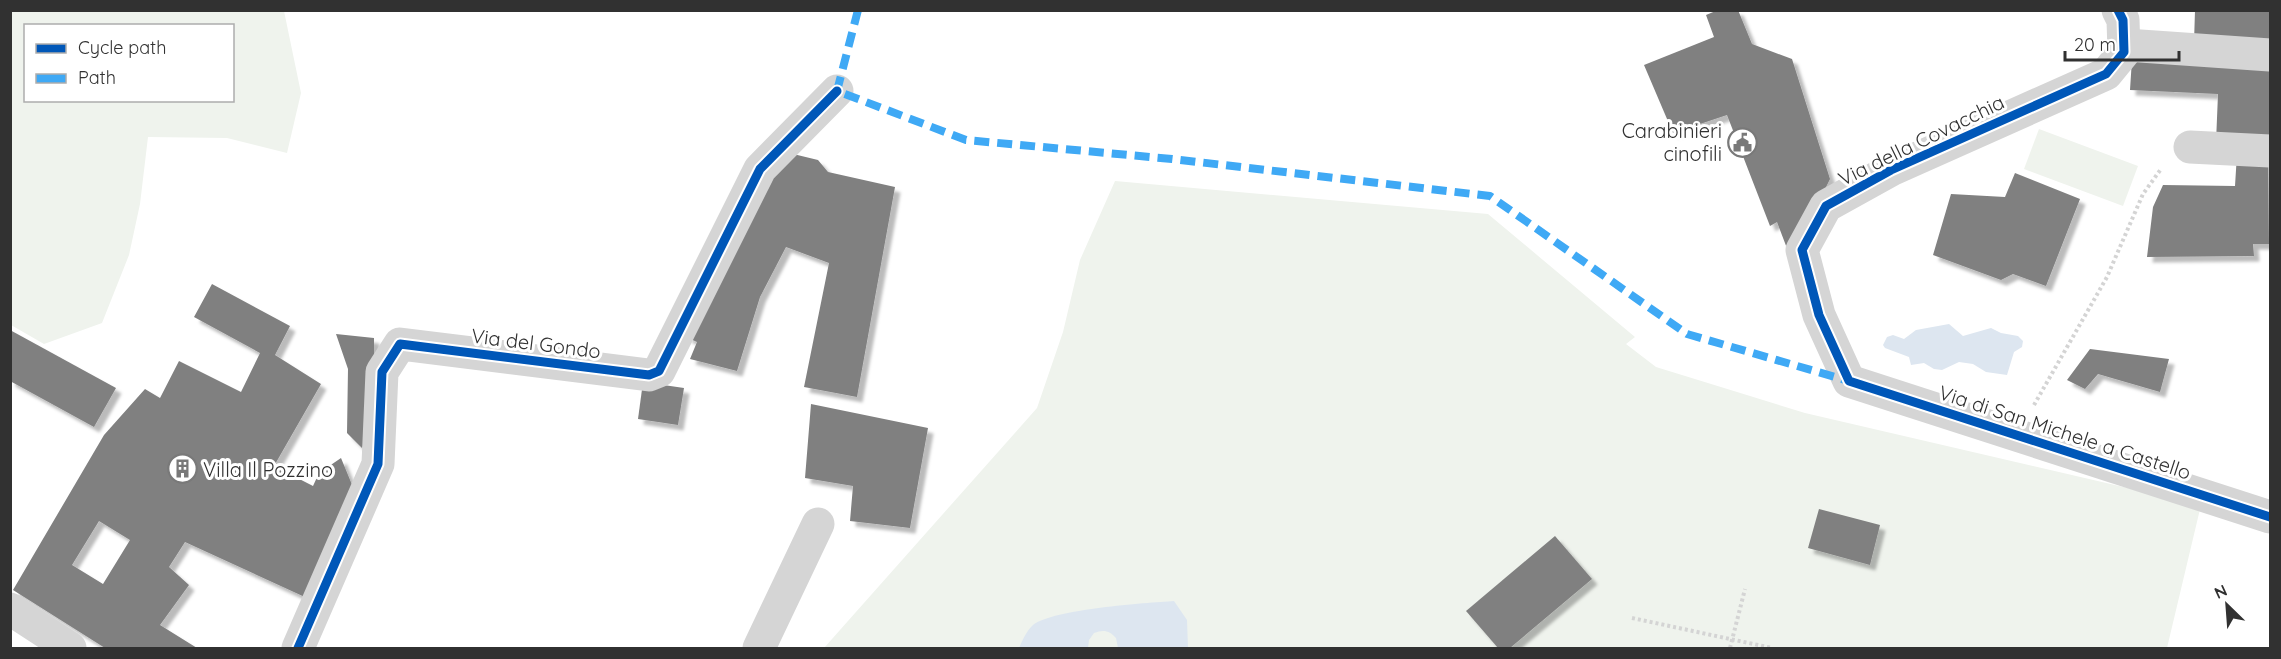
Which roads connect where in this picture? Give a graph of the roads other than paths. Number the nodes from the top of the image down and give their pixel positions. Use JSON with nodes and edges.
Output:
{"nodes":[{"id":1,"x":2118,"y":10,"type":"edge"},
{"id":2,"x":2126,"y":45,"type":"junction"},
{"id":3,"x":2271,"y":55,"type":"edge"},
{"id":4,"x":837,"y":91,"type":"dead end"},
{"id":5,"x":2190,"y":147,"type":"road end"},
{"id":6,"x":2271,"y":151,"type":"edge"},
{"id":7,"x":1849,"y":381,"type":"joint"},
{"id":8,"x":2271,"y":517,"type":"edge"},
{"id":9,"x":818,"y":524,"type":"dead end"},
{"id":10,"x":10,"y":609,"type":"edge"},
{"id":11,"x":70,"y":648,"type":"edge"},
{"id":12,"x":298,"y":648,"type":"edge"},
{"id":13,"x":759,"y":648,"type":"edge"}],
"edges":[{"from":1,"to":2,"type":"street"},
{"from":2,"to":3,"type":"street"},
{"from":2,"to":7,"type":"street","name":"Via della Covacchia"},
{"from":4,"to":12,"type":"street","name":"Via del Gondo"},
{"from":5,"to":6,"type":"street"},
{"from":7,"to":8,"type":"street","name":"Via di San Michele a Castello"},
{"from":9,"to":13,"type":"street"},
{"from":10,"to":11,"type":"street"}]}
